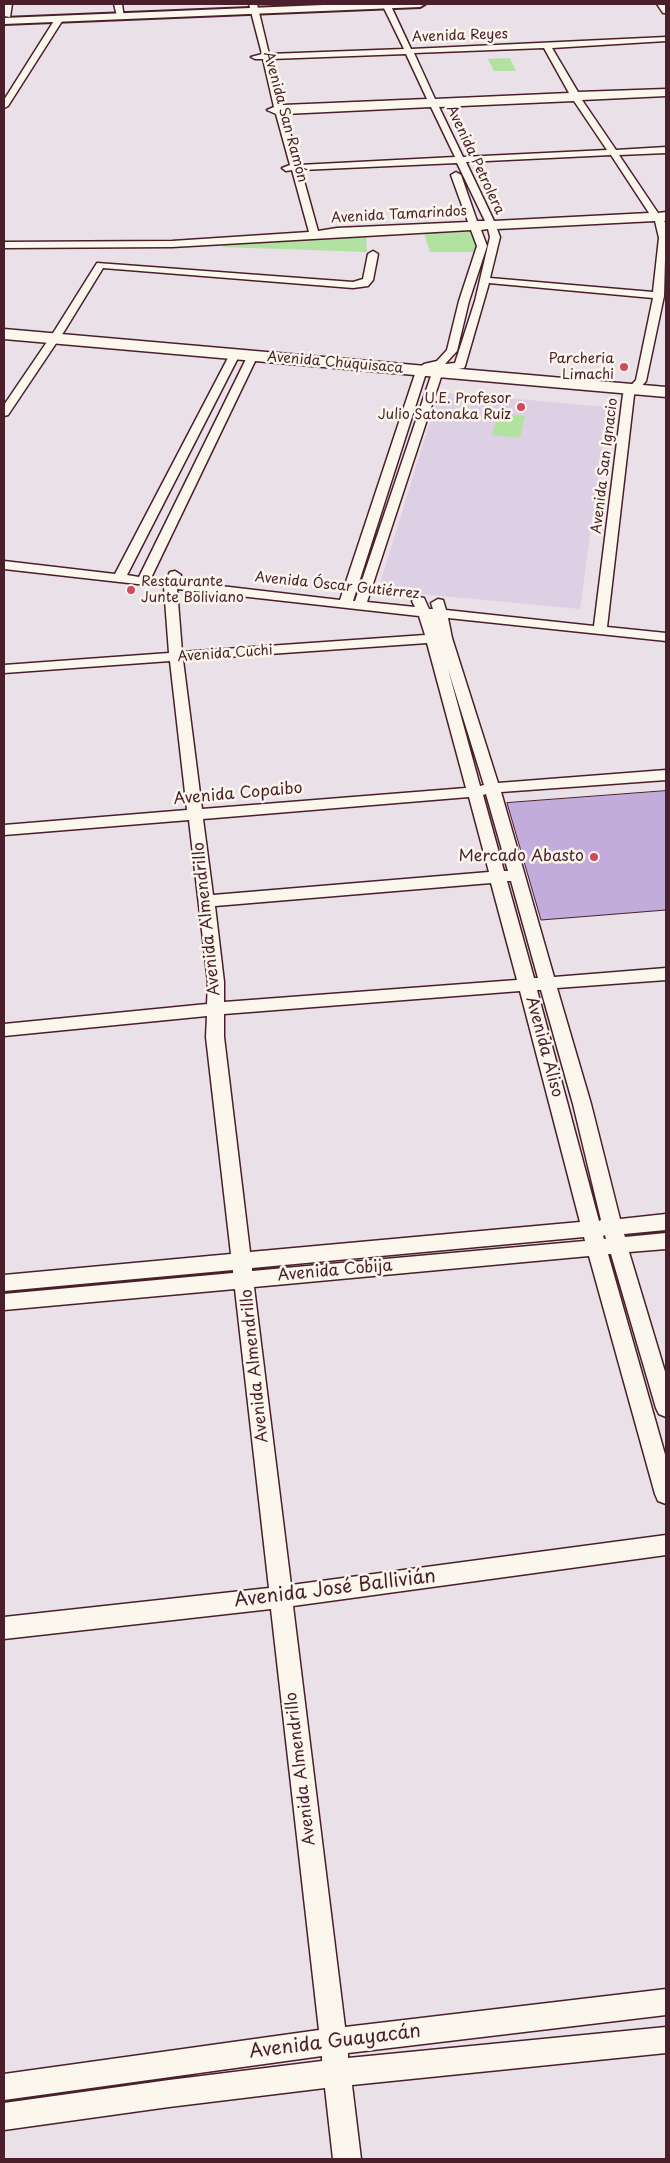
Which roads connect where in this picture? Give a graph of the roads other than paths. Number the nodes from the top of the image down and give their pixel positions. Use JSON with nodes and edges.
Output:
{"nodes":[{"id":1,"x":263,"y":4,"type":"edge"},
{"id":2,"x":420,"y":4,"type":"edge"},
{"id":3,"x":661,"y":4,"type":"edge"},
{"id":4,"x":383,"y":5,"type":"edge"},
{"id":5,"x":248,"y":8,"type":"edge"},
{"id":6,"x":119,"y":10,"type":"edge"},
{"id":7,"x":666,"y":11,"type":"edge"},
{"id":8,"x":6,"y":13,"type":"edge"},
{"id":9,"x":60,"y":18,"type":"junction"},
{"id":10,"x":666,"y":39,"type":"edge"},
{"id":11,"x":548,"y":46,"type":"junction"},
{"id":12,"x":252,"y":48,"type":"dead end"},
{"id":13,"x":404,"y":51,"type":"junction"},
{"id":14,"x":266,"y":58,"type":"junction"},
{"id":15,"x":256,"y":62,"type":"joint"},
{"id":16,"x":263,"y":85,"type":"dead end"},
{"id":17,"x":666,"y":92,"type":"edge"},
{"id":18,"x":576,"y":96,"type":"junction"},
{"id":19,"x":428,"y":102,"type":"junction"},
{"id":20,"x":4,"y":106,"type":"edge"},
{"id":21,"x":277,"y":110,"type":"junction"},
{"id":22,"x":666,"y":150,"type":"edge"},
{"id":23,"x":612,"y":153,"type":"junction"},
{"id":24,"x":456,"y":160,"type":"junction"},
{"id":25,"x":296,"y":168,"type":"junction"},
{"id":26,"x":661,"y":216,"type":"edge"},
{"id":27,"x":298,"y":222,"type":"dead end"},
{"id":28,"x":474,"y":226,"type":"junction"},
{"id":29,"x":491,"y":226,"type":"junction"},
{"id":30,"x":314,"y":235,"type":"junction"},
{"id":31,"x":300,"y":236,"type":"junction"},
{"id":32,"x":4,"y":245,"type":"edge"},
{"id":33,"x":113,"y":245,"type":"junction"},
{"id":34,"x":373,"y":254,"type":"dead end"},
{"id":35,"x":100,"y":265,"type":"junction"},
{"id":36,"x":485,"y":280,"type":"junction"},
{"id":37,"x":659,"y":296,"type":"junction"},
{"id":38,"x":466,"y":297,"type":"junction"},
{"id":39,"x":480,"y":298,"type":"junction"},
{"id":40,"x":4,"y":325,"type":"edge"},
{"id":41,"x":4,"y":334,"type":"edge"},
{"id":42,"x":58,"y":334,"type":"junction"},
{"id":43,"x":235,"y":354,"type":"junction"},
{"id":44,"x":253,"y":355,"type":"junction"},
{"id":45,"x":460,"y":366,"type":"junction"},
{"id":46,"x":433,"y":369,"type":"junction"},
{"id":47,"x":666,"y":383,"type":"edge"},
{"id":48,"x":637,"y":385,"type":"junction"},
{"id":49,"x":666,"y":392,"type":"edge"},
{"id":50,"x":4,"y":413,"type":"edge"},
{"id":51,"x":4,"y":556,"type":"edge"},
{"id":52,"x":4,"y":565,"type":"edge"},
{"id":53,"x":122,"y":573,"type":"junction"},
{"id":54,"x":146,"y":576,"type":"junction"},
{"id":55,"x":172,"y":579,"type":"junction"},
{"id":56,"x":347,"y":599,"type":"junction"},
{"id":57,"x":362,"y":600,"type":"junction"},
{"id":58,"x":430,"y":607,"type":"junction"},
{"id":59,"x":600,"y":624,"type":"junction"},
{"id":60,"x":666,"y":627,"type":"edge"},
{"id":61,"x":666,"y":636,"type":"edge"},
{"id":62,"x":438,"y":639,"type":"junction"},
{"id":63,"x":176,"y":657,"type":"junction"},
{"id":64,"x":4,"y":669,"type":"edge"},
{"id":65,"x":666,"y":775,"type":"edge"},
{"id":66,"x":666,"y":787,"type":"edge"},
{"id":67,"x":475,"y":792,"type":"junction"},
{"id":68,"x":494,"y":794,"type":"junction"},
{"id":69,"x":196,"y":815,"type":"junction"},
{"id":70,"x":4,"y":830,"type":"edge"},
{"id":71,"x":516,"y":875,"type":"junction"},
{"id":72,"x":497,"y":876,"type":"junction"},
{"id":73,"x":207,"y":902,"type":"junction"},
{"id":74,"x":666,"y":974,"type":"edge"},
{"id":75,"x":547,"y":982,"type":"junction"},
{"id":76,"x":527,"y":983,"type":"junction"},
{"id":77,"x":215,"y":1009,"type":"junction"},
{"id":78,"x":4,"y":1030,"type":"edge"},
{"id":79,"x":666,"y":1222,"type":"edge"},
{"id":80,"x":612,"y":1226,"type":"junction"},
{"id":81,"x":591,"y":1228,"type":"junction"},
{"id":82,"x":666,"y":1241,"type":"edge"},
{"id":83,"x":618,"y":1245,"type":"junction"},
{"id":84,"x":598,"y":1248,"type":"junction"},
{"id":85,"x":243,"y":1270,"type":"junction"},
{"id":86,"x":4,"y":1283,"type":"edge"},
{"id":87,"x":4,"y":1302,"type":"edge"},
{"id":88,"x":666,"y":1408,"type":"edge"},
{"id":89,"x":666,"y":1494,"type":"edge"},
{"id":90,"x":666,"y":1545,"type":"edge"},
{"id":91,"x":281,"y":1597,"type":"junction"},
{"id":92,"x":4,"y":1628,"type":"edge"},
{"id":93,"x":666,"y":2002,"type":"edge"},
{"id":94,"x":666,"y":2040,"type":"edge"},
{"id":95,"x":334,"y":2041,"type":"junction"},
{"id":96,"x":338,"y":2072,"type":"junction"},
{"id":97,"x":4,"y":2086,"type":"edge"},
{"id":98,"x":4,"y":2117,"type":"edge"},
{"id":99,"x":347,"y":2159,"type":"edge"}],
"edges":[{"from":1,"to":5,"type":"street"},
{"from":2,"to":4,"type":"street"},
{"from":3,"to":7,"type":"street"},
{"from":4,"to":5,"type":"street"},
{"from":4,"to":13,"type":"street","name":"Avenida Petrolera"},
{"from":5,"to":6,"type":"street"},
{"from":5,"to":14,"type":"street","name":"Avenida San Ramón"},
{"from":6,"to":8,"type":"street"},
{"from":6,"to":9,"type":"street"},
{"from":8,"to":9,"type":"street"},
{"from":9,"to":20,"type":"street"},
{"from":10,"to":11,"type":"street","name":"Avenida Reyes"},
{"from":11,"to":13,"type":"street","name":"Avenida Reyes"},
{"from":11,"to":18,"type":"street","name":"Avenida San Ignacio"},
{"from":12,"to":15,"type":"street","name":"Avenida San Ramón"},
{"from":13,"to":14,"type":"street","name":"Avenida Reyes"},
{"from":13,"to":19,"type":"street","name":"Avenida Petrolera"},
{"from":14,"to":15,"type":"street","name":"Avenida Reyes"},
{"from":14,"to":21,"type":"street","name":"Avenida San Ramón"},
{"from":16,"to":21,"type":"street","name":"Avenida San Ramón"},
{"from":17,"to":18,"type":"street"},
{"from":18,"to":19,"type":"street"},
{"from":18,"to":23,"type":"street","name":"Avenida San Ignacio"},
{"from":19,"to":21,"type":"street"},
{"from":19,"to":24,"type":"street","name":"Avenida Petrolera"},
{"from":21,"to":25,"type":"street","name":"Avenida San Ramón"},
{"from":21,"to":25,"type":"street","name":"Avenida San Ramón"},
{"from":22,"to":23,"type":"street"},
{"from":23,"to":24,"type":"street"},
{"from":23,"to":26,"type":"street","name":"Avenida San Ignacio"},
{"from":24,"to":25,"type":"street"},
{"from":24,"to":28,"type":"street","name":"Avenida Petrolera"},
{"from":24,"to":29,"type":"street","name":"Avenida Petrolera"},
{"from":25,"to":30,"type":"street","name":"Avenida San Ramón"},
{"from":26,"to":29,"type":"street","name":"Avenida Tamarindos"},
{"from":26,"to":37,"type":"street","name":"Avenida San Ignacio"},
{"from":27,"to":31,"type":"street"},
{"from":28,"to":29,"type":"street","name":"Avenida Tamarindos"},
{"from":28,"to":30,"type":"street","name":"Avenida Tamarindos"},
{"from":28,"to":38,"type":"street","name":"Avenida Petrolera"},
{"from":29,"to":36,"type":"street","name":"Avenida Petrolera"},
{"from":30,"to":31,"type":"street","name":"Avenida Tamarindos"},
{"from":31,"to":33,"type":"street","name":"Avenida Tamarindos"},
{"from":32,"to":33,"type":"street","name":"Avenida Tamarindos"},
{"from":33,"to":35,"type":"street"},
{"from":34,"to":35,"type":"street"},
{"from":35,"to":42,"type":"street"},
{"from":36,"to":37,"type":"street"},
{"from":36,"to":39,"type":"street","name":"Avenida Petrolera"},
{"from":37,"to":48,"type":"street","name":"Avenida San Ignacio"},
{"from":38,"to":39,"type":"street"},
{"from":38,"to":46,"type":"street","name":"Avenida Petrolera"},
{"from":39,"to":45,"type":"street","name":"Avenida Petrolera"},
{"from":40,"to":42,"type":"main road","name":"Avenida Chuquisaca"},
{"from":41,"to":42,"type":"main road","name":"Avenida Chuquisaca"},
{"from":42,"to":43,"type":"main road","name":"Avenida Chuquisaca"},
{"from":42,"to":46,"type":"main road","name":"Avenida Chuquisaca"},
{"from":42,"to":50,"type":"street"},
{"from":43,"to":44,"type":"main road","name":"Avenida Chuquisaca"},
{"from":43,"to":53,"type":"street"},
{"from":44,"to":46,"type":"main road","name":"Avenida Chuquisaca"},
{"from":44,"to":54,"type":"street"},
{"from":45,"to":46,"type":"main road","name":"Avenida Chuquisaca"},
{"from":45,"to":48,"type":"main road","name":"Avenida Chuquisaca"},
{"from":46,"to":48,"type":"main road","name":"Avenida Chuquisaca"},
{"from":46,"to":56,"type":"street","name":"Avenida Petrolera"},
{"from":46,"to":57,"type":"street","name":"Avenida Petrolera"},
{"from":47,"to":48,"type":"main road","name":"Avenida Chuquisaca"},
{"from":48,"to":49,"type":"main road","name":"Avenida Chuquisaca"},
{"from":48,"to":59,"type":"street","name":"Avenida San Ignacio"},
{"from":51,"to":53,"type":"street","name":"Avenida Óscar Gutiérrez"},
{"from":52,"to":53,"type":"street","name":"Avenida Óscar Gutiérrez"},
{"from":53,"to":54,"type":"street","name":"Avenida Óscar Gutiérrez"},
{"from":54,"to":55,"type":"street","name":"Avenida Óscar Gutiérrez"},
{"from":55,"to":56,"type":"street","name":"Avenida Óscar Gutiérrez"},
{"from":55,"to":63,"type":"street","name":"Avenida Almendrillo"},
{"from":56,"to":57,"type":"street","name":"Avenida Óscar Gutiérrez"},
{"from":57,"to":58,"type":"street","name":"Avenida Óscar Gutiérrez"},
{"from":58,"to":59,"type":"street","name":"Avenida Óscar Gutiérrez"},
{"from":58,"to":62,"type":"street","name":"Avenida Aliso"},
{"from":59,"to":60,"type":"street","name":"Avenida Óscar Gutiérrez"},
{"from":59,"to":61,"type":"street","name":"Avenida Óscar Gutiérrez"},
{"from":62,"to":63,"type":"street","name":"Avenida Cuchi"},
{"from":62,"to":67,"type":"street","name":"Avenida Aliso"},
{"from":62,"to":68,"type":"street","name":"Avenida Aliso"},
{"from":63,"to":64,"type":"street","name":"Avenida Cuchi"},
{"from":63,"to":69,"type":"street","name":"Avenida Almendrillo"},
{"from":65,"to":68,"type":"street","name":"Avenida Copaibo"},
{"from":66,"to":68,"type":"street","name":"Avenida Copaibo"},
{"from":67,"to":68,"type":"street","name":"Avenida Copaibo"},
{"from":67,"to":69,"type":"street","name":"Avenida Copaibo"},
{"from":67,"to":72,"type":"street","name":"Avenida Aliso"},
{"from":68,"to":71,"type":"street","name":"Avenida Aliso"},
{"from":69,"to":70,"type":"street","name":"Avenida Copaibo"},
{"from":69,"to":73,"type":"street","name":"Avenida Almendrillo"},
{"from":71,"to":72,"type":"street"},
{"from":71,"to":75,"type":"street","name":"Avenida Aliso"},
{"from":72,"to":73,"type":"street"},
{"from":72,"to":76,"type":"street","name":"Avenida Aliso"},
{"from":73,"to":77,"type":"street","name":"Avenida Almendrillo"},
{"from":74,"to":75,"type":"street"},
{"from":75,"to":76,"type":"street"},
{"from":75,"to":80,"type":"street","name":"Avenida Aliso"},
{"from":76,"to":77,"type":"street"},
{"from":76,"to":81,"type":"street","name":"Avenida Aliso"},
{"from":77,"to":78,"type":"street"},
{"from":77,"to":85,"type":"street","name":"Avenida Almendrillo"},
{"from":79,"to":80,"type":"street","name":"Avenida Cobija"},
{"from":80,"to":81,"type":"street","name":"Avenida Cobija"},
{"from":80,"to":83,"type":"street","name":"Avenida Aliso"},
{"from":81,"to":84,"type":"street","name":"Avenida Aliso"},
{"from":81,"to":85,"type":"street","name":"Avenida Cobija"},
{"from":82,"to":83,"type":"street","name":"Avenida Cobija"},
{"from":83,"to":84,"type":"street","name":"Avenida Cobija"},
{"from":83,"to":88,"type":"street","name":"Avenida Aliso"},
{"from":84,"to":85,"type":"street","name":"Avenida Cobija"},
{"from":84,"to":89,"type":"street","name":"Avenida Aliso"},
{"from":85,"to":86,"type":"street","name":"Avenida Cobija"},
{"from":85,"to":87,"type":"street","name":"Avenida Cobija"},
{"from":85,"to":91,"type":"street","name":"Avenida Almendrillo"},
{"from":90,"to":91,"type":"street","name":"Avenida José Ballivián"},
{"from":91,"to":92,"type":"street","name":"Avenida José Ballivián"},
{"from":91,"to":95,"type":"street","name":"Avenida Almendrillo"},
{"from":93,"to":95,"type":"street","name":"Avenida Guayacán"},
{"from":94,"to":96,"type":"street","name":"Avenida Guayacán"},
{"from":95,"to":96,"type":"street","name":"Avenida Almendrillo"},
{"from":95,"to":97,"type":"street","name":"Avenida Guayacán"},
{"from":96,"to":98,"type":"street","name":"Avenida Guayacán"},
{"from":96,"to":99,"type":"street","name":"Avenida Almendrillo"}]}
